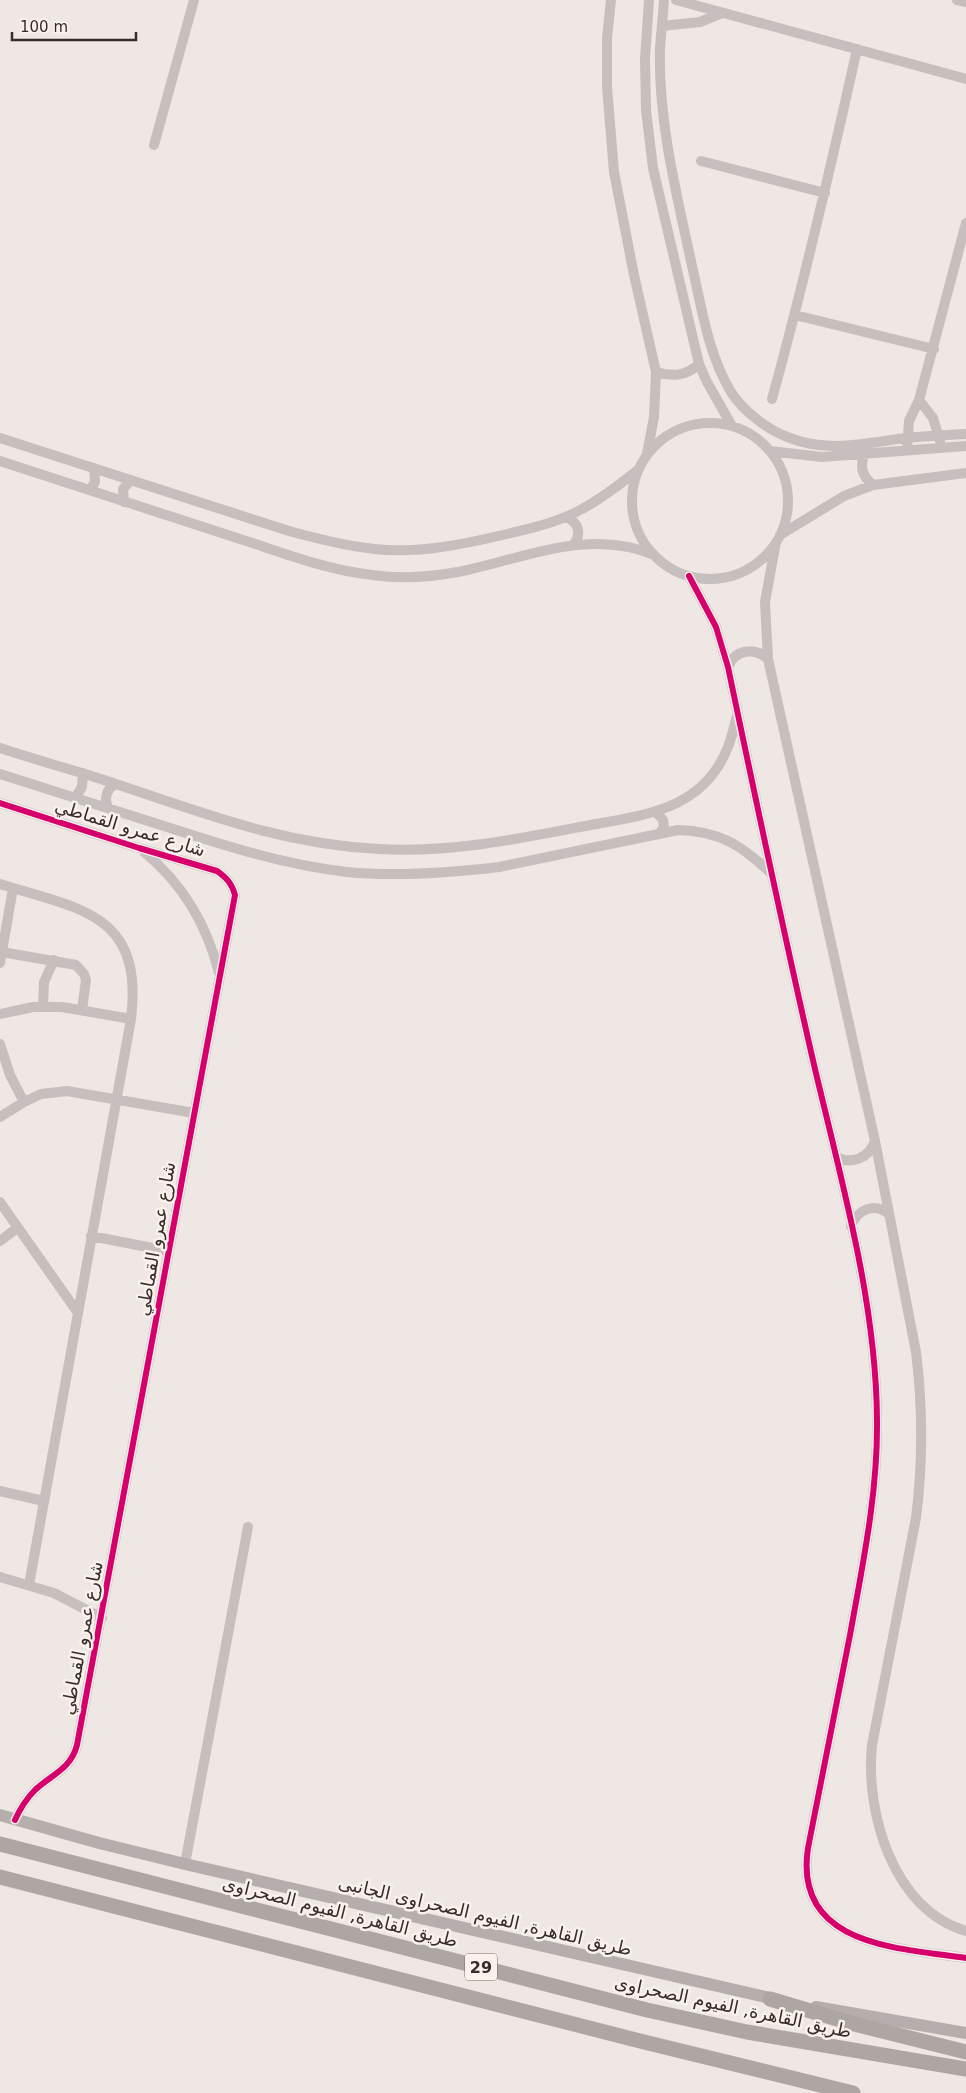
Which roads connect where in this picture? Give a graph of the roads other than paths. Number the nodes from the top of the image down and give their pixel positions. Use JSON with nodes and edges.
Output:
{"nodes":[{"id":1,"x":194,"y":0,"type":"edge"},
{"id":2,"x":611,"y":0,"type":"edge"},
{"id":3,"x":649,"y":0,"type":"edge"},
{"id":4,"x":664,"y":0,"type":"edge"},
{"id":5,"x":676,"y":0,"type":"edge"},
{"id":6,"x":957,"y":0,"type":"edge"},
{"id":7,"x":966,"y":2,"type":"edge"},
{"id":8,"x":722,"y":13,"type":"junction"},
{"id":9,"x":662,"y":26,"type":"junction"},
{"id":10,"x":857,"y":49,"type":"junction"},
{"id":11,"x":966,"y":79,"type":"edge"},
{"id":12,"x":154,"y":145,"type":"dead end"},
{"id":13,"x":702,"y":160,"type":"dead end"},
{"id":14,"x":825,"y":193,"type":"junction"},
{"id":15,"x":966,"y":223,"type":"edge"},
{"id":16,"x":795,"y":315,"type":"junction"},
{"id":17,"x":934,"y":349,"type":"junction"},
{"id":18,"x":699,"y":364,"type":"junction"},
{"id":19,"x":656,"y":372,"type":"junction"},
{"id":20,"x":772,"y":399,"type":"dead end"},
{"id":21,"x":919,"y":400,"type":"junction"},
{"id":22,"x":732,"y":426,"type":"junction"},
{"id":23,"x":966,"y":434,"type":"edge"},
{"id":24,"x":939,"y":435,"type":"junction"},
{"id":25,"x":0,"y":438,"type":"edge"},
{"id":26,"x":907,"y":438,"type":"junction"},
{"id":27,"x":941,"y":446,"type":"junction"},
{"id":28,"x":966,"y":446,"type":"edge"},
{"id":29,"x":907,"y":450,"type":"junction"},
{"id":30,"x":770,"y":451,"type":"junction"},
{"id":31,"x":647,"y":454,"type":"junction"},
{"id":32,"x":864,"y":455,"type":"junction"},
{"id":33,"x":0,"y":461,"type":"edge"},
{"id":34,"x":94,"y":468,"type":"junction"},
{"id":35,"x":638,"y":470,"type":"junction"},
{"id":36,"x":961,"y":473,"type":"edge"},
{"id":37,"x":131,"y":480,"type":"junction"},
{"id":38,"x":966,"y":481,"type":"edge"},
{"id":39,"x":873,"y":485,"type":"junction"},
{"id":40,"x":90,"y":490,"type":"junction"},
{"id":41,"x":124,"y":502,"type":"junction"},
{"id":42,"x":566,"y":517,"type":"junction"},
{"id":43,"x":780,"y":535,"type":"junction"},
{"id":44,"x":573,"y":546,"type":"junction"},
{"id":45,"x":775,"y":547,"type":"junction"},
{"id":46,"x":654,"y":555,"type":"junction"},
{"id":47,"x":689,"y":576,"type":"junction"},
{"id":48,"x":768,"y":659,"type":"junction"},
{"id":49,"x":728,"y":667,"type":"junction"},
{"id":50,"x":738,"y":713,"type":"junction"},
{"id":51,"x":0,"y":748,"type":"edge"},
{"id":52,"x":83,"y":773,"type":"junction"},
{"id":53,"x":0,"y":774,"type":"edge"},
{"id":54,"x":116,"y":784,"type":"junction"},
{"id":55,"x":75,"y":798,"type":"junction"},
{"id":56,"x":0,"y":803,"type":"edge"},
{"id":57,"x":108,"y":808,"type":"junction"},
{"id":58,"x":656,"y":812,"type":"junction"},
{"id":59,"x":660,"y":833,"type":"junction"},
{"id":60,"x":139,"y":848,"type":"junction"},
{"id":61,"x":772,"y":874,"type":"junction"},
{"id":62,"x":0,"y":884,"type":"edge"},
{"id":63,"x":13,"y":888,"type":"junction"},
{"id":64,"x":1,"y":957,"type":"edge"},
{"id":65,"x":54,"y":960,"type":"junction"},
{"id":66,"x":220,"y":976,"type":"junction"},
{"id":67,"x":42,"y":1006,"type":"junction"},
{"id":68,"x":82,"y":1010,"type":"junction"},
{"id":69,"x":0,"y":1014,"type":"edge"},
{"id":70,"x":131,"y":1019,"type":"junction"},
{"id":71,"x":0,"y":1044,"type":"edge"},
{"id":72,"x":117,"y":1099,"type":"junction"},
{"id":73,"x":24,"y":1102,"type":"junction"},
{"id":74,"x":194,"y":1113,"type":"junction"},
{"id":75,"x":0,"y":1117,"type":"edge"},
{"id":76,"x":875,"y":1141,"type":"junction"},
{"id":77,"x":836,"y":1157,"type":"junction"},
{"id":78,"x":0,"y":1202,"type":"edge"},
{"id":79,"x":889,"y":1214,"type":"junction"},
{"id":80,"x":851,"y":1226,"type":"junction"},
{"id":81,"x":17,"y":1228,"type":"junction"},
{"id":82,"x":91,"y":1236,"type":"junction"},
{"id":83,"x":0,"y":1241,"type":"edge"},
{"id":84,"x":168,"y":1251,"type":"junction"},
{"id":85,"x":78,"y":1313,"type":"junction"},
{"id":86,"x":0,"y":1491,"type":"edge"},
{"id":87,"x":44,"y":1501,"type":"junction"},
{"id":88,"x":248,"y":1527,"type":"dead end"},
{"id":89,"x":0,"y":1577,"type":"edge"},
{"id":90,"x":29,"y":1585,"type":"junction"},
{"id":91,"x":102,"y":1618,"type":"junction"},
{"id":92,"x":0,"y":1815,"type":"edge"},
{"id":93,"x":15,"y":1820,"type":"junction"},
{"id":94,"x":0,"y":1844,"type":"edge"},
{"id":95,"x":185,"y":1864,"type":"junction"},
{"id":96,"x":0,"y":1877,"type":"edge"},
{"id":97,"x":966,"y":1931,"type":"edge"},
{"id":98,"x":966,"y":1958,"type":"edge"},
{"id":99,"x":770,"y":1999,"type":"junction"},
{"id":100,"x":966,"y":2033,"type":"edge"},
{"id":101,"x":966,"y":2052,"type":"edge"},
{"id":102,"x":966,"y":2069,"type":"edge"},
{"id":103,"x":852,"y":2093,"type":"edge"}],
"edges":[{"from":1,"to":12,"type":"street"},
{"from":2,"to":19,"type":"street"},
{"from":3,"to":18,"type":"street"},
{"from":4,"to":9,"type":"street"},
{"from":5,"to":8,"type":"street"},
{"from":6,"to":7,"type":"street"},
{"from":8,"to":9,"type":"street"},
{"from":8,"to":10,"type":"street"},
{"from":9,"to":26,"type":"street"},
{"from":10,"to":11,"type":"street"},
{"from":10,"to":14,"type":"street"},
{"from":13,"to":14,"type":"street"},
{"from":14,"to":16,"type":"street"},
{"from":15,"to":17,"type":"street"},
{"from":16,"to":17,"type":"street"},
{"from":16,"to":20,"type":"street"},
{"from":17,"to":21,"type":"street"},
{"from":18,"to":19,"type":"street"},
{"from":18,"to":22,"type":"street"},
{"from":19,"to":31,"type":"street"},
{"from":21,"to":24,"type":"street"},
{"from":21,"to":26,"type":"street"},
{"from":22,"to":30,"type":"street"},
{"from":22,"to":31,"type":"street"},
{"from":23,"to":24,"type":"street"},
{"from":24,"to":26,"type":"street"},
{"from":24,"to":27,"type":"street"},
{"from":25,"to":34,"type":"street"},
{"from":26,"to":29,"type":"street"},
{"from":27,"to":28,"type":"street"},
{"from":27,"to":29,"type":"street"},
{"from":29,"to":32,"type":"street"},
{"from":30,"to":32,"type":"street"},
{"from":30,"to":43,"type":"street"},
{"from":31,"to":35,"type":"street"},
{"from":32,"to":39,"type":"street"},
{"from":33,"to":40,"type":"street"},
{"from":34,"to":37,"type":"street"},
{"from":34,"to":40,"type":"street"},
{"from":35,"to":42,"type":"street"},
{"from":35,"to":46,"type":"street"},
{"from":36,"to":38,"type":"street"},
{"from":36,"to":39,"type":"street"},
{"from":37,"to":41,"type":"street"},
{"from":37,"to":42,"type":"street"},
{"from":39,"to":43,"type":"street"},
{"from":40,"to":41,"type":"street"},
{"from":41,"to":44,"type":"street"},
{"from":42,"to":44,"type":"street"},
{"from":43,"to":45,"type":"street"},
{"from":44,"to":46,"type":"street"},
{"from":45,"to":47,"type":"street"},
{"from":45,"to":48,"type":"street"},
{"from":46,"to":47,"type":"street"},
{"from":47,"to":49,"type":"street"},
{"from":48,"to":49,"type":"street"},
{"from":48,"to":76,"type":"street"},
{"from":49,"to":50,"type":"street"},
{"from":50,"to":58,"type":"street"},
{"from":50,"to":61,"type":"street"},
{"from":51,"to":52,"type":"street"},
{"from":52,"to":54,"type":"street"},
{"from":52,"to":55,"type":"street"},
{"from":53,"to":55,"type":"street"},
{"from":54,"to":57,"type":"street"},
{"from":54,"to":58,"type":"street"},
{"from":55,"to":57,"type":"street"},
{"from":56,"to":60,"type":"street","name":"شارع عمرو القماطي"},
{"from":57,"to":59,"type":"street"},
{"from":58,"to":59,"type":"street"},
{"from":59,"to":61,"type":"street"},
{"from":60,"to":66,"type":"street","name":"شارع عمرو القماطي"},
{"from":60,"to":66,"type":"street","name":"شارع عمرو القماطي"},
{"from":61,"to":77,"type":"street"},
{"from":62,"to":63,"type":"street"},
{"from":63,"to":64,"type":"street"},
{"from":63,"to":70,"type":"street"},
{"from":64,"to":65,"type":"street"},
{"from":65,"to":67,"type":"street"},
{"from":65,"to":68,"type":"street"},
{"from":66,"to":74,"type":"street","name":"شارع عمرو القماطي"},
{"from":67,"to":68,"type":"street"},
{"from":67,"to":69,"type":"street"},
{"from":68,"to":70,"type":"street"},
{"from":70,"to":72,"type":"street"},
{"from":71,"to":73,"type":"street"},
{"from":72,"to":73,"type":"street"},
{"from":72,"to":74,"type":"street"},
{"from":72,"to":82,"type":"street"},
{"from":73,"to":75,"type":"street"},
{"from":74,"to":84,"type":"street","name":"شارع عمرو القماطي"},
{"from":76,"to":77,"type":"street"},
{"from":76,"to":79,"type":"street"},
{"from":77,"to":80,"type":"street"},
{"from":78,"to":81,"type":"street"},
{"from":79,"to":80,"type":"street"},
{"from":79,"to":97,"type":"street"},
{"from":80,"to":98,"type":"street"},
{"from":81,"to":83,"type":"street"},
{"from":81,"to":85,"type":"street"},
{"from":82,"to":84,"type":"street"},
{"from":82,"to":85,"type":"street"},
{"from":84,"to":91,"type":"street","name":"شارع عمرو القماطي"},
{"from":85,"to":87,"type":"street"},
{"from":86,"to":87,"type":"street"},
{"from":87,"to":90,"type":"street"},
{"from":88,"to":95,"type":"street"},
{"from":89,"to":90,"type":"street","name":"شارع عمرو القماطي"},
{"from":90,"to":91,"type":"street","name":"شارع عمرو القماطي"},
{"from":91,"to":93,"type":"street","name":"شارع عمرو القماطي"},
{"from":92,"to":93,"type":"main road","name":"طريق القاهرة, الفيوم الصحراوى الجانبى"},
{"from":93,"to":95,"type":"main road","name":"طريق القاهرة, الفيوم الصحراوى الجانبى"},
{"from":94,"to":102,"type":"highway","name":"طريق القاهرة, الفيوم الصحراوى","number":"29"},
{"from":95,"to":99,"type":"main road","name":"طريق القاهرة, الفيوم الصحراوى الجانبى"},
{"from":96,"to":103,"type":"highway","number":"29"},
{"from":99,"to":100,"type":"main road","name":"طريق القاهرة, الفيوم الصحراوى الجانبى"},
{"from":99,"to":101,"type":"highway"}]}
